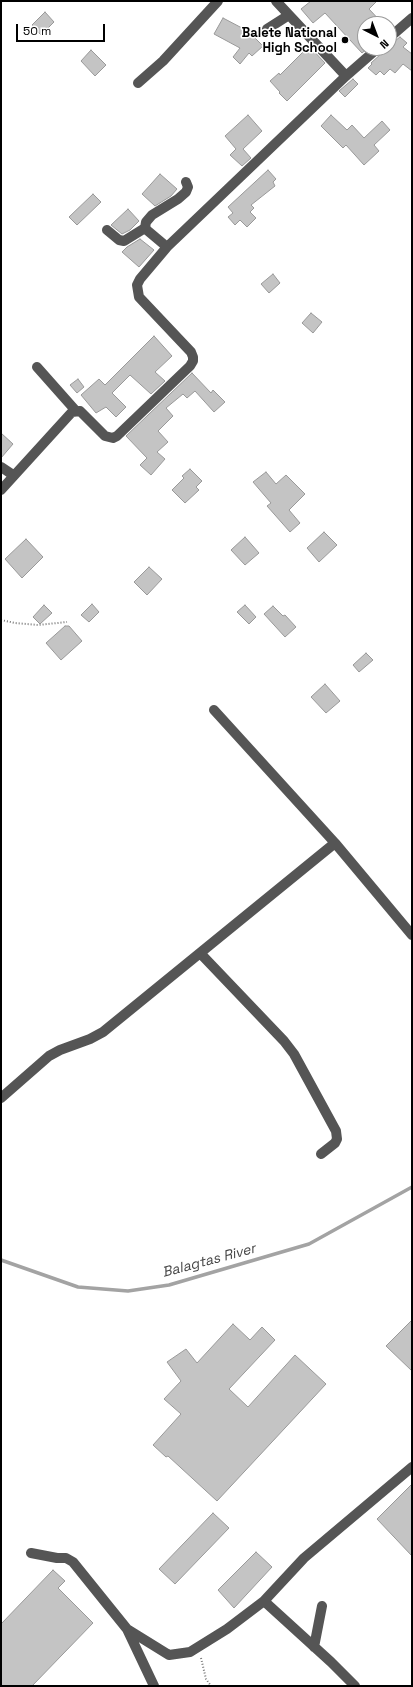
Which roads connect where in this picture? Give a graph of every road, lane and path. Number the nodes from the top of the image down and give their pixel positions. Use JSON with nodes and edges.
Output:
{"nodes":[{"id":1,"x":218,"y":1,"type":"edge"},
{"id":2,"x":276,"y":1,"type":"edge"},
{"id":3,"x":289,"y":15,"type":"junction"},
{"id":4,"x":412,"y":18,"type":"edge"},
{"id":5,"x":267,"y":29,"type":"dead end"},
{"id":6,"x":397,"y":31,"type":"edge"},
{"id":7,"x":369,"y":56,"type":"edge"},
{"id":8,"x":346,"y":76,"type":"junction"},
{"id":9,"x":138,"y":83,"type":"dead end"},
{"id":10,"x":186,"y":182,"type":"dead end"},
{"id":11,"x":145,"y":228,"type":"junction"},
{"id":12,"x":107,"y":230,"type":"dead end"},
{"id":13,"x":167,"y":247,"type":"junction"},
{"id":14,"x":38,"y":367,"type":"dead end"},
{"id":15,"x":76,"y":411,"type":"junction"},
{"id":16,"x":1,"y":467,"type":"edge"},
{"id":17,"x":13,"y":475,"type":"junction"},
{"id":18,"x":1,"y":490,"type":"edge"},
{"id":19,"x":1,"y":620,"type":"edge"},
{"id":20,"x":67,"y":622,"type":"dead end"},
{"id":21,"x":214,"y":710,"type":"dead end"},
{"id":22,"x":335,"y":843,"type":"junction"},
{"id":23,"x":412,"y":935,"type":"edge"},
{"id":24,"x":200,"y":953,"type":"junction"},
{"id":25,"x":1,"y":1098,"type":"edge"},
{"id":26,"x":321,"y":1154,"type":"dead end"},
{"id":27,"x":412,"y":1467,"type":"edge"},
{"id":28,"x":31,"y":1552,"type":"dead end"},
{"id":29,"x":264,"y":1601,"type":"junction"},
{"id":30,"x":322,"y":1606,"type":"dead end"},
{"id":31,"x":126,"y":1629,"type":"junction"},
{"id":32,"x":314,"y":1647,"type":"junction"},
{"id":33,"x":190,"y":1652,"type":"junction"},
{"id":34,"x":154,"y":1686,"type":"edge"},
{"id":35,"x":211,"y":1686,"type":"edge"},
{"id":36,"x":354,"y":1686,"type":"edge"}],
"edges":[{"from":1,"to":9,"type":"street"},
{"from":2,"to":3,"type":"street"},
{"from":3,"to":5,"type":"street"},
{"from":3,"to":8,"type":"street"},
{"from":4,"to":6,"type":"street"},
{"from":7,"to":8,"type":"street"},
{"from":8,"to":13,"type":"street"},
{"from":10,"to":11,"type":"street"},
{"from":11,"to":12,"type":"street"},
{"from":11,"to":13,"type":"street"},
{"from":13,"to":15,"type":"street"},
{"from":14,"to":15,"type":"street"},
{"from":15,"to":17,"type":"street"},
{"from":16,"to":17,"type":"street"},
{"from":17,"to":18,"type":"street"},
{"from":19,"to":20,"type":"path"},
{"from":21,"to":22,"type":"street"},
{"from":22,"to":23,"type":"street"},
{"from":22,"to":24,"type":"street"},
{"from":24,"to":25,"type":"street"},
{"from":24,"to":26,"type":"street"},
{"from":27,"to":29,"type":"street"},
{"from":28,"to":31,"type":"street"},
{"from":29,"to":32,"type":"street"},
{"from":29,"to":33,"type":"street"},
{"from":30,"to":32,"type":"street"},
{"from":31,"to":33,"type":"street"},
{"from":31,"to":34,"type":"street"},
{"from":32,"to":36,"type":"street"},
{"from":33,"to":35,"type":"path"}]}
